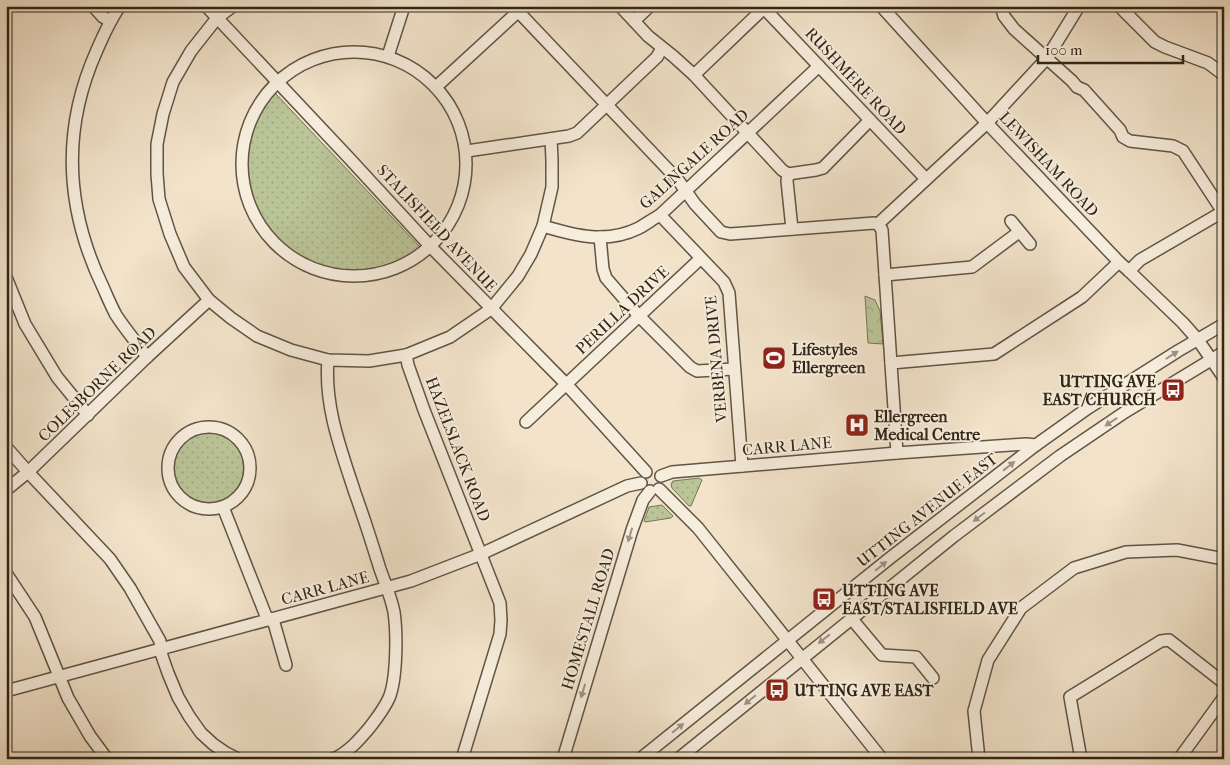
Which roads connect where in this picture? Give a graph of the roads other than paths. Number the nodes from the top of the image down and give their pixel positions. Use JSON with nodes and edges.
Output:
{"nodes":[{"id":1,"x":93,"y":6,"type":"edge"},
{"id":2,"x":120,"y":6,"type":"edge"},
{"id":3,"x":206,"y":6,"type":"edge"},
{"id":4,"x":234,"y":6,"type":"edge"},
{"id":5,"x":404,"y":6,"type":"edge"},
{"id":6,"x":620,"y":6,"type":"edge"},
{"id":7,"x":650,"y":6,"type":"edge"},
{"id":8,"x":1000,"y":6,"type":"edge"},
{"id":9,"x":1079,"y":6,"type":"edge"},
{"id":10,"x":1119,"y":6,"type":"edge"},
{"id":11,"x":763,"y":7,"type":"edge"},
{"id":12,"x":518,"y":8,"type":"edge"},
{"id":13,"x":884,"y":8,"type":"edge"},
{"id":14,"x":217,"y":18,"type":"junction"},
{"id":15,"x":110,"y":21,"type":"junction"},
{"id":16,"x":634,"y":21,"type":"junction"},
{"id":17,"x":662,"y":48,"type":"junction"},
{"id":18,"x":388,"y":56,"type":"junction"},
{"id":19,"x":1047,"y":58,"type":"junction"},
{"id":20,"x":819,"y":66,"type":"junction"},
{"id":21,"x":694,"y":75,"type":"junction"},
{"id":22,"x":1224,"y":75,"type":"edge"},
{"id":23,"x":276,"y":81,"type":"junction"},
{"id":24,"x":437,"y":86,"type":"junction"},
{"id":25,"x":606,"y":105,"type":"junction"},
{"id":26,"x":870,"y":120,"type":"junction"},
{"id":27,"x":987,"y":122,"type":"junction"},
{"id":28,"x":748,"y":133,"type":"junction"},
{"id":29,"x":551,"y":139,"type":"junction"},
{"id":30,"x":467,"y":151,"type":"junction"},
{"id":31,"x":788,"y":174,"type":"junction"},
{"id":32,"x":926,"y":179,"type":"junction"},
{"id":33,"x":685,"y":192,"type":"junction"},
{"id":34,"x":1223,"y":211,"type":"edge"},
{"id":35,"x":660,"y":215,"type":"junction"},
{"id":36,"x":1011,"y":221,"type":"dead end"},
{"id":37,"x":878,"y":224,"type":"junction"},
{"id":38,"x":544,"y":226,"type":"junction"},
{"id":39,"x":792,"y":229,"type":"junction"},
{"id":40,"x":1019,"y":232,"type":"junction"},
{"id":41,"x":600,"y":237,"type":"junction"},
{"id":42,"x":1030,"y":244,"type":"dead end"},
{"id":43,"x":430,"y":246,"type":"junction"},
{"id":44,"x":700,"y":259,"type":"junction"},
{"id":45,"x":1119,"y":262,"type":"junction"},
{"id":46,"x":1129,"y":270,"type":"junction"},
{"id":47,"x":885,"y":275,"type":"junction"},
{"id":48,"x":6,"y":277,"type":"edge"},
{"id":49,"x":209,"y":300,"type":"junction"},
{"id":50,"x":491,"y":309,"type":"junction"},
{"id":51,"x":639,"y":316,"type":"junction"},
{"id":52,"x":1224,"y":324,"type":"edge"},
{"id":53,"x":1198,"y":340,"type":"junction"},
{"id":54,"x":1224,"y":352,"type":"edge"},
{"id":55,"x":406,"y":355,"type":"junction"},
{"id":56,"x":148,"y":357,"type":"junction"},
{"id":57,"x":1212,"y":359,"type":"junction"},
{"id":58,"x":328,"y":360,"type":"junction"},
{"id":59,"x":891,"y":362,"type":"junction"},
{"id":60,"x":734,"y":369,"type":"junction"},
{"id":61,"x":1224,"y":378,"type":"edge"},
{"id":62,"x":566,"y":384,"type":"junction"},
{"id":63,"x":88,"y":415,"type":"junction"},
{"id":64,"x":526,"y":422,"type":"dead end"},
{"id":65,"x":1036,"y":445,"type":"junction"},
{"id":66,"x":6,"y":446,"type":"edge"},
{"id":67,"x":897,"y":453,"type":"junction"},
{"id":68,"x":742,"y":466,"type":"junction"},
{"id":69,"x":28,"y":472,"type":"junction"},
{"id":70,"x":661,"y":476,"type":"junction"},
{"id":71,"x":649,"y":484,"type":"junction"},
{"id":72,"x":6,"y":490,"type":"edge"},
{"id":73,"x":223,"y":508,"type":"junction"},
{"id":74,"x":481,"y":554,"type":"junction"},
{"id":75,"x":1224,"y":559,"type":"edge"},
{"id":76,"x":6,"y":572,"type":"edge"},
{"id":77,"x":386,"y":588,"type":"junction"},
{"id":78,"x":851,"y":618,"type":"junction"},
{"id":79,"x":270,"y":620,"type":"junction"},
{"id":80,"x":788,"y":640,"type":"junction"},
{"id":81,"x":161,"y":649,"type":"junction"},
{"id":82,"x":802,"y":658,"type":"junction"},
{"id":83,"x":286,"y":664,"type":"dead end"},
{"id":84,"x":58,"y":676,"type":"junction"},
{"id":85,"x":933,"y":678,"type":"dead end"},
{"id":86,"x":1224,"y":683,"type":"edge"},
{"id":87,"x":6,"y":691,"type":"edge"},
{"id":88,"x":1224,"y":697,"type":"edge"},
{"id":89,"x":107,"y":759,"type":"edge"},
{"id":90,"x":238,"y":759,"type":"edge"},
{"id":91,"x":333,"y":759,"type":"edge"},
{"id":92,"x":462,"y":759,"type":"edge"},
{"id":93,"x":563,"y":759,"type":"edge"},
{"id":94,"x":640,"y":759,"type":"edge"},
{"id":95,"x":678,"y":759,"type":"edge"},
{"id":96,"x":882,"y":759,"type":"edge"},
{"id":97,"x":979,"y":759,"type":"edge"},
{"id":98,"x":1081,"y":759,"type":"edge"},
{"id":99,"x":1178,"y":759,"type":"edge"}],
"edges":[{"from":1,"to":15,"type":"street"},
{"from":2,"to":15,"type":"street"},
{"from":3,"to":14,"type":"street","name":"STALISFIELD AVENUE"},
{"from":4,"to":14,"type":"street"},
{"from":5,"to":18,"type":"street"},
{"from":6,"to":16,"type":"street"},
{"from":7,"to":16,"type":"street"},
{"from":8,"to":19,"type":"street"},
{"from":9,"to":19,"type":"street"},
{"from":10,"to":22,"type":"street"},
{"from":11,"to":20,"type":"street","name":"RUSHMERE ROAD"},
{"from":11,"to":21,"type":"street"},
{"from":12,"to":24,"type":"street"},
{"from":12,"to":25,"type":"street"},
{"from":13,"to":27,"type":"street","name":"LEWISHAM ROAD"},
{"from":14,"to":23,"type":"street","name":"STALISFIELD AVENUE"},
{"from":14,"to":49,"type":"street"},
{"from":15,"to":56,"type":"street"},
{"from":16,"to":17,"type":"street"},
{"from":17,"to":21,"type":"street"},
{"from":17,"to":25,"type":"street"},
{"from":18,"to":23,"type":"street"},
{"from":18,"to":24,"type":"street"},
{"from":19,"to":27,"type":"street"},
{"from":19,"to":34,"type":"street"},
{"from":20,"to":26,"type":"street","name":"RUSHMERE ROAD"},
{"from":20,"to":28,"type":"street","name":"GALINGALE ROAD"},
{"from":21,"to":28,"type":"street"},
{"from":23,"to":43,"type":"street","name":"STALISFIELD AVENUE"},
{"from":23,"to":43,"type":"street"},
{"from":24,"to":30,"type":"street"},
{"from":25,"to":29,"type":"street"},
{"from":25,"to":33,"type":"street"},
{"from":26,"to":31,"type":"street"},
{"from":26,"to":32,"type":"street","name":"RUSHMERE ROAD"},
{"from":27,"to":32,"type":"street"},
{"from":27,"to":45,"type":"street","name":"LEWISHAM ROAD"},
{"from":28,"to":31,"type":"street"},
{"from":28,"to":33,"type":"street","name":"GALINGALE ROAD"},
{"from":29,"to":30,"type":"street"},
{"from":29,"to":38,"type":"street"},
{"from":30,"to":43,"type":"street"},
{"from":31,"to":39,"type":"street"},
{"from":32,"to":37,"type":"street"},
{"from":33,"to":35,"type":"street","name":"GALINGALE ROAD"},
{"from":33,"to":39,"type":"street"},
{"from":34,"to":46,"type":"street"},
{"from":35,"to":41,"type":"street","name":"GALINGALE ROAD"},
{"from":35,"to":44,"type":"street","name":"VERBENA DRIVE"},
{"from":36,"to":40,"type":"street"},
{"from":37,"to":39,"type":"street"},
{"from":37,"to":47,"type":"street"},
{"from":38,"to":41,"type":"street","name":"GALINGALE ROAD"},
{"from":38,"to":50,"type":"street"},
{"from":40,"to":42,"type":"street"},
{"from":40,"to":47,"type":"street"},
{"from":41,"to":51,"type":"street"},
{"from":43,"to":50,"type":"street","name":"STALISFIELD AVENUE"},
{"from":44,"to":51,"type":"street","name":"PERILLA DRIVE"},
{"from":44,"to":60,"type":"street","name":"VERBENA DRIVE"},
{"from":45,"to":46,"type":"street","name":"LEWISHAM ROAD"},
{"from":45,"to":59,"type":"street"},
{"from":46,"to":53,"type":"street","name":"LEWISHAM ROAD"},
{"from":47,"to":59,"type":"street"},
{"from":48,"to":63,"type":"street"},
{"from":49,"to":56,"type":"street","name":"COLESBORNE ROAD"},
{"from":49,"to":58,"type":"street"},
{"from":50,"to":55,"type":"street"},
{"from":50,"to":62,"type":"street","name":"STALISFIELD AVENUE"},
{"from":51,"to":60,"type":"street"},
{"from":51,"to":62,"type":"street","name":"PERILLA DRIVE"},
{"from":52,"to":53,"type":"street","name":"UTTING AVENUE EAST"},
{"from":53,"to":57,"type":"street","name":"LEWISHAM ROAD"},
{"from":65,"to":53,"type":"street","name":"UTTING AVENUE EAST","one_way":true},
{"from":54,"to":57,"type":"street"},
{"from":55,"to":58,"type":"street"},
{"from":55,"to":74,"type":"street","name":"HAZELSLACK ROAD"},
{"from":56,"to":63,"type":"street","name":"COLESBORNE ROAD"},
{"from":57,"to":61,"type":"street","name":"LEWISHAM ROAD"},
{"from":57,"to":78,"type":"street","one_way":true},
{"from":58,"to":77,"type":"street"},
{"from":59,"to":67,"type":"street"},
{"from":60,"to":68,"type":"street","name":"VERBENA DRIVE"},
{"from":62,"to":64,"type":"street","name":"PERILLA DRIVE"},
{"from":62,"to":71,"type":"street","name":"STALISFIELD AVENUE"},
{"from":63,"to":69,"type":"street","name":"COLESBORNE ROAD"},
{"from":65,"to":67,"type":"street","name":"CARR LANE"},
{"from":80,"to":65,"type":"street","name":"UTTING AVENUE EAST","one_way":true},
{"from":66,"to":69,"type":"street"},
{"from":67,"to":68,"type":"street","name":"CARR LANE"},
{"from":68,"to":70,"type":"street","name":"CARR LANE"},
{"from":69,"to":72,"type":"street","name":"COLESBORNE ROAD"},
{"from":69,"to":81,"type":"street"},
{"from":70,"to":71,"type":"street"},
{"from":70,"to":71,"type":"street"},
{"from":71,"to":74,"type":"street","name":"CARR LANE"},
{"from":71,"to":80,"type":"street","name":"STALISFIELD AVENUE"},
{"from":71,"to":93,"type":"street","name":"HOMESTALL ROAD","one_way":true},
{"from":73,"to":73,"type":"street"},
{"from":73,"to":79,"type":"street"},
{"from":74,"to":77,"type":"street","name":"CARR LANE"},
{"from":74,"to":92,"type":"street","name":"HAZELSLACK ROAD"},
{"from":75,"to":97,"type":"street"},
{"from":76,"to":84,"type":"street"},
{"from":77,"to":79,"type":"street","name":"CARR LANE"},
{"from":77,"to":91,"type":"street"},
{"from":78,"to":82,"type":"street","one_way":true},
{"from":78,"to":85,"type":"street"},
{"from":79,"to":81,"type":"street","name":"CARR LANE"},
{"from":79,"to":83,"type":"street"},
{"from":80,"to":82,"type":"street","name":"STALISFIELD AVENUE"},
{"from":94,"to":80,"type":"street","name":"UTTING AVENUE EAST","one_way":true},
{"from":81,"to":84,"type":"street","name":"CARR LANE"},
{"from":81,"to":90,"type":"street"},
{"from":82,"to":95,"type":"street","one_way":true},
{"from":82,"to":96,"type":"street","name":"STALISFIELD AVENUE"},
{"from":84,"to":87,"type":"street","name":"CARR LANE"},
{"from":84,"to":89,"type":"street"},
{"from":86,"to":98,"type":"street"},
{"from":88,"to":99,"type":"street"}]}
